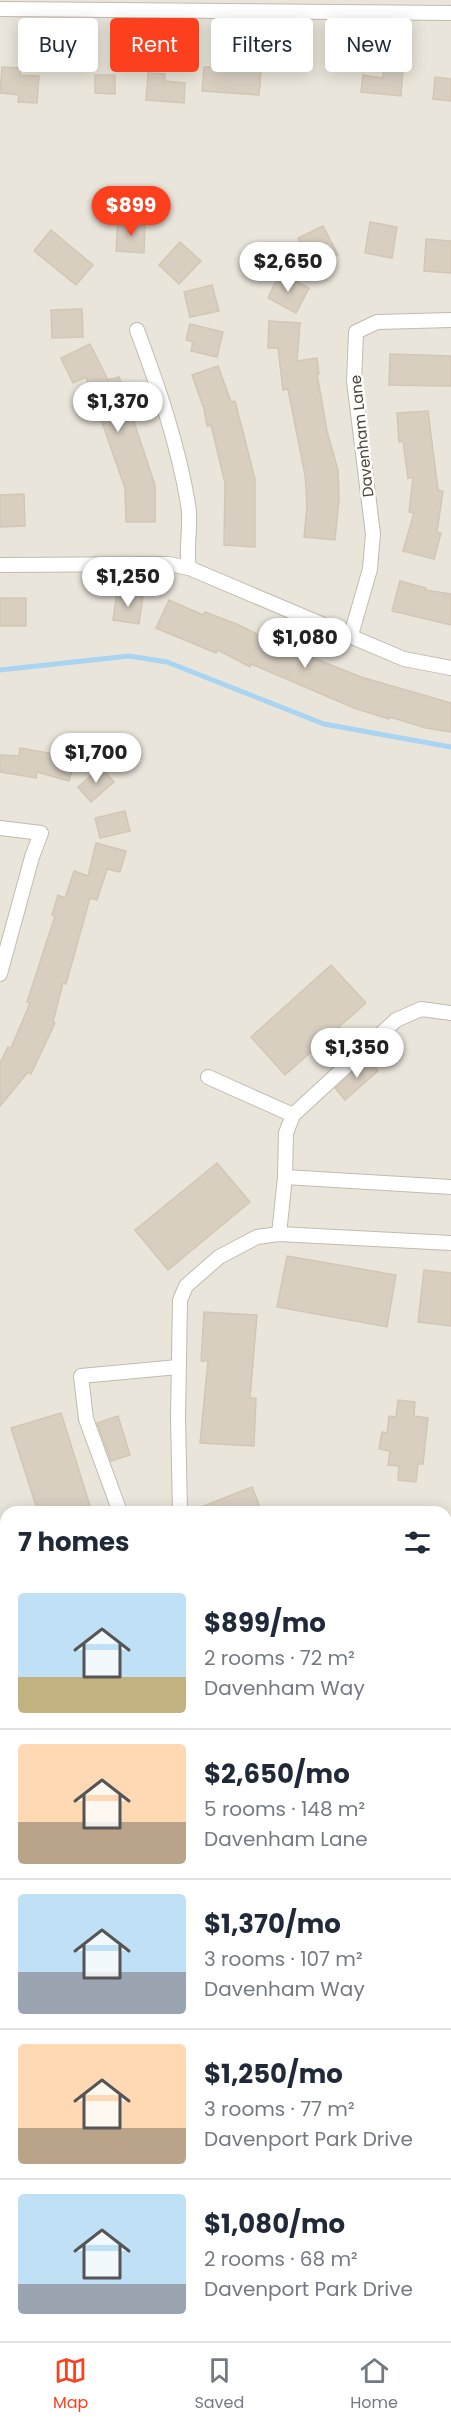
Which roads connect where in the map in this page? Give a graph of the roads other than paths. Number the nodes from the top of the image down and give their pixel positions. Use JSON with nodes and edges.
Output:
{"nodes":[{"id":1,"x":251,"y":7,"type":"edge"},
{"id":2,"x":0,"y":9,"type":"edge"},
{"id":3,"x":451,"y":13,"type":"edge"},
{"id":4,"x":451,"y":320,"type":"edge"},
{"id":5,"x":137,"y":330,"type":"dead end"},
{"id":6,"x":0,"y":565,"type":"edge"},
{"id":7,"x":189,"y":568,"type":"junction"},
{"id":8,"x":351,"y":635,"type":"junction"},
{"id":9,"x":451,"y":668,"type":"edge"},
{"id":10,"x":0,"y":828,"type":"edge"},
{"id":11,"x":0,"y":974,"type":"edge"},
{"id":12,"x":451,"y":1013,"type":"edge"},
{"id":13,"x":208,"y":1077,"type":"dead end"},
{"id":14,"x":292,"y":1114,"type":"junction"},
{"id":15,"x":285,"y":1177,"type":"junction"},
{"id":16,"x":451,"y":1187,"type":"edge"},
{"id":17,"x":279,"y":1234,"type":"junction"},
{"id":18,"x":451,"y":1243,"type":"edge"},
{"id":19,"x":178,"y":1367,"type":"junction"},
{"id":20,"x":118,"y":1506,"type":"edge"},
{"id":21,"x":180,"y":1506,"type":"edge"}],
"edges":[{"from":1,"to":2,"type":"street"},
{"from":1,"to":3,"type":"street"},
{"from":4,"to":8,"type":"street","name":"Davenham Lane"},
{"from":5,"to":7,"type":"street"},
{"from":6,"to":7,"type":"street"},
{"from":7,"to":8,"type":"street"},
{"from":8,"to":9,"type":"street"},
{"from":10,"to":11,"type":"street"},
{"from":12,"to":14,"type":"street"},
{"from":13,"to":14,"type":"street"},
{"from":14,"to":15,"type":"street"},
{"from":15,"to":16,"type":"street"},
{"from":15,"to":17,"type":"street"},
{"from":17,"to":18,"type":"street"},
{"from":17,"to":19,"type":"street"},
{"from":19,"to":20,"type":"street"},
{"from":19,"to":21,"type":"street"}]}
